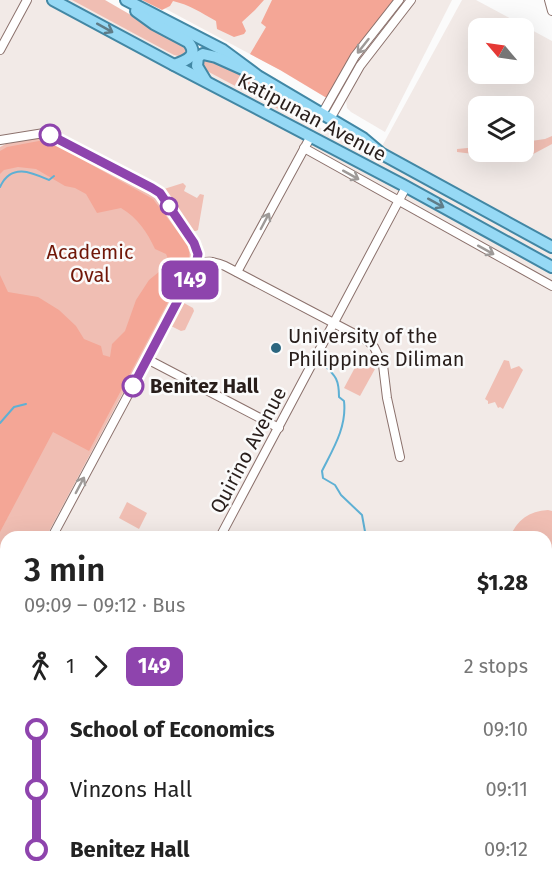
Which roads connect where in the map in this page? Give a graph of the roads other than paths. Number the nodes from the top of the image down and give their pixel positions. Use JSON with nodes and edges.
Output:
{"nodes":[{"id":1,"x":27,"y":0,"type":"edge"},
{"id":2,"x":53,"y":0,"type":"edge"},
{"id":3,"x":399,"y":0,"type":"edge"},
{"id":4,"x":411,"y":0,"type":"edge"},
{"id":5,"x":549,"y":0,"type":"edge"},
{"id":6,"x":127,"y":1,"type":"edge"},
{"id":7,"x":552,"y":11,"type":"edge"},
{"id":8,"x":0,"y":50,"type":"edge"},
{"id":9,"x":174,"y":65,"type":"junction"},
{"id":10,"x":256,"y":75,"type":"junction"},
{"id":11,"x":208,"y":83,"type":"junction"},
{"id":12,"x":326,"y":116,"type":"junction"},
{"id":13,"x":311,"y":136,"type":"junction"},
{"id":14,"x":0,"y":140,"type":"edge"},
{"id":15,"x":304,"y":148,"type":"junction"},
{"id":16,"x":406,"y":187,"type":"junction"},
{"id":17,"x":398,"y":201,"type":"junction"},
{"id":18,"x":196,"y":247,"type":"junction"},
{"id":19,"x":552,"y":247,"type":"edge"},
{"id":20,"x":211,"y":261,"type":"junction"},
{"id":21,"x":196,"y":266,"type":"junction"},
{"id":22,"x":552,"y":266,"type":"edge"},
{"id":23,"x":237,"y":272,"type":"junction"},
{"id":24,"x":552,"y":286,"type":"edge"},
{"id":25,"x":334,"y":322,"type":"junction"},
{"id":26,"x":147,"y":359,"type":"junction"},
{"id":27,"x":279,"y":428,"type":"junction"},
{"id":28,"x":400,"y":457,"type":"dead end"},
{"id":29,"x":55,"y":531,"type":"edge"},
{"id":30,"x":223,"y":531,"type":"edge"}],
"edges":[{"from":1,"to":8,"type":"street"},
{"from":2,"to":9,"type":"main road","name":"Katipunan Avenue","one_way":true},
{"from":3,"to":12,"type":"street","one_way":true},
{"from":4,"to":12,"type":"street"},
{"from":5,"to":7,"type":"street"},
{"from":6,"to":9,"type":"main road"},
{"from":6,"to":10,"type":"main road","name":"Katipunan Avenue"},
{"from":9,"to":11,"type":"main road","name":"Katipunan Avenue"},
{"from":10,"to":11,"type":"main road"},
{"from":10,"to":12,"type":"main road","name":"Katipunan Avenue"},
{"from":11,"to":13,"type":"main road","name":"Katipunan Avenue"},
{"from":12,"to":19,"type":"main road","name":"Katipunan Avenue"},
{"from":13,"to":15,"type":"street"},
{"from":13,"to":16,"type":"main road","name":"Katipunan Avenue"},
{"from":14,"to":18,"type":"street"},
{"from":15,"to":17,"type":"street","name":"Katipunan Avenue","one_way":true},
{"from":23,"to":15,"type":"street","one_way":true},
{"from":16,"to":17,"type":"street","name":"Quirino Avenue"},
{"from":16,"to":22,"type":"main road","name":"Katipunan Avenue","one_way":true},
{"from":17,"to":24,"type":"street","name":"Katipunan Avenue","one_way":true},
{"from":17,"to":25,"type":"street","name":"Quirino Avenue"},
{"from":18,"to":20,"type":"street"},
{"from":18,"to":21,"type":"street"},
{"from":20,"to":21,"type":"street"},
{"from":20,"to":23,"type":"street"},
{"from":21,"to":26,"type":"street"},
{"from":23,"to":25,"type":"street"},
{"from":25,"to":27,"type":"street","name":"Quirino Avenue"},
{"from":25,"to":28,"type":"street"},
{"from":26,"to":27,"type":"street"},
{"from":29,"to":26,"type":"street","one_way":true},
{"from":27,"to":30,"type":"street","name":"Quirino Avenue"}]}
